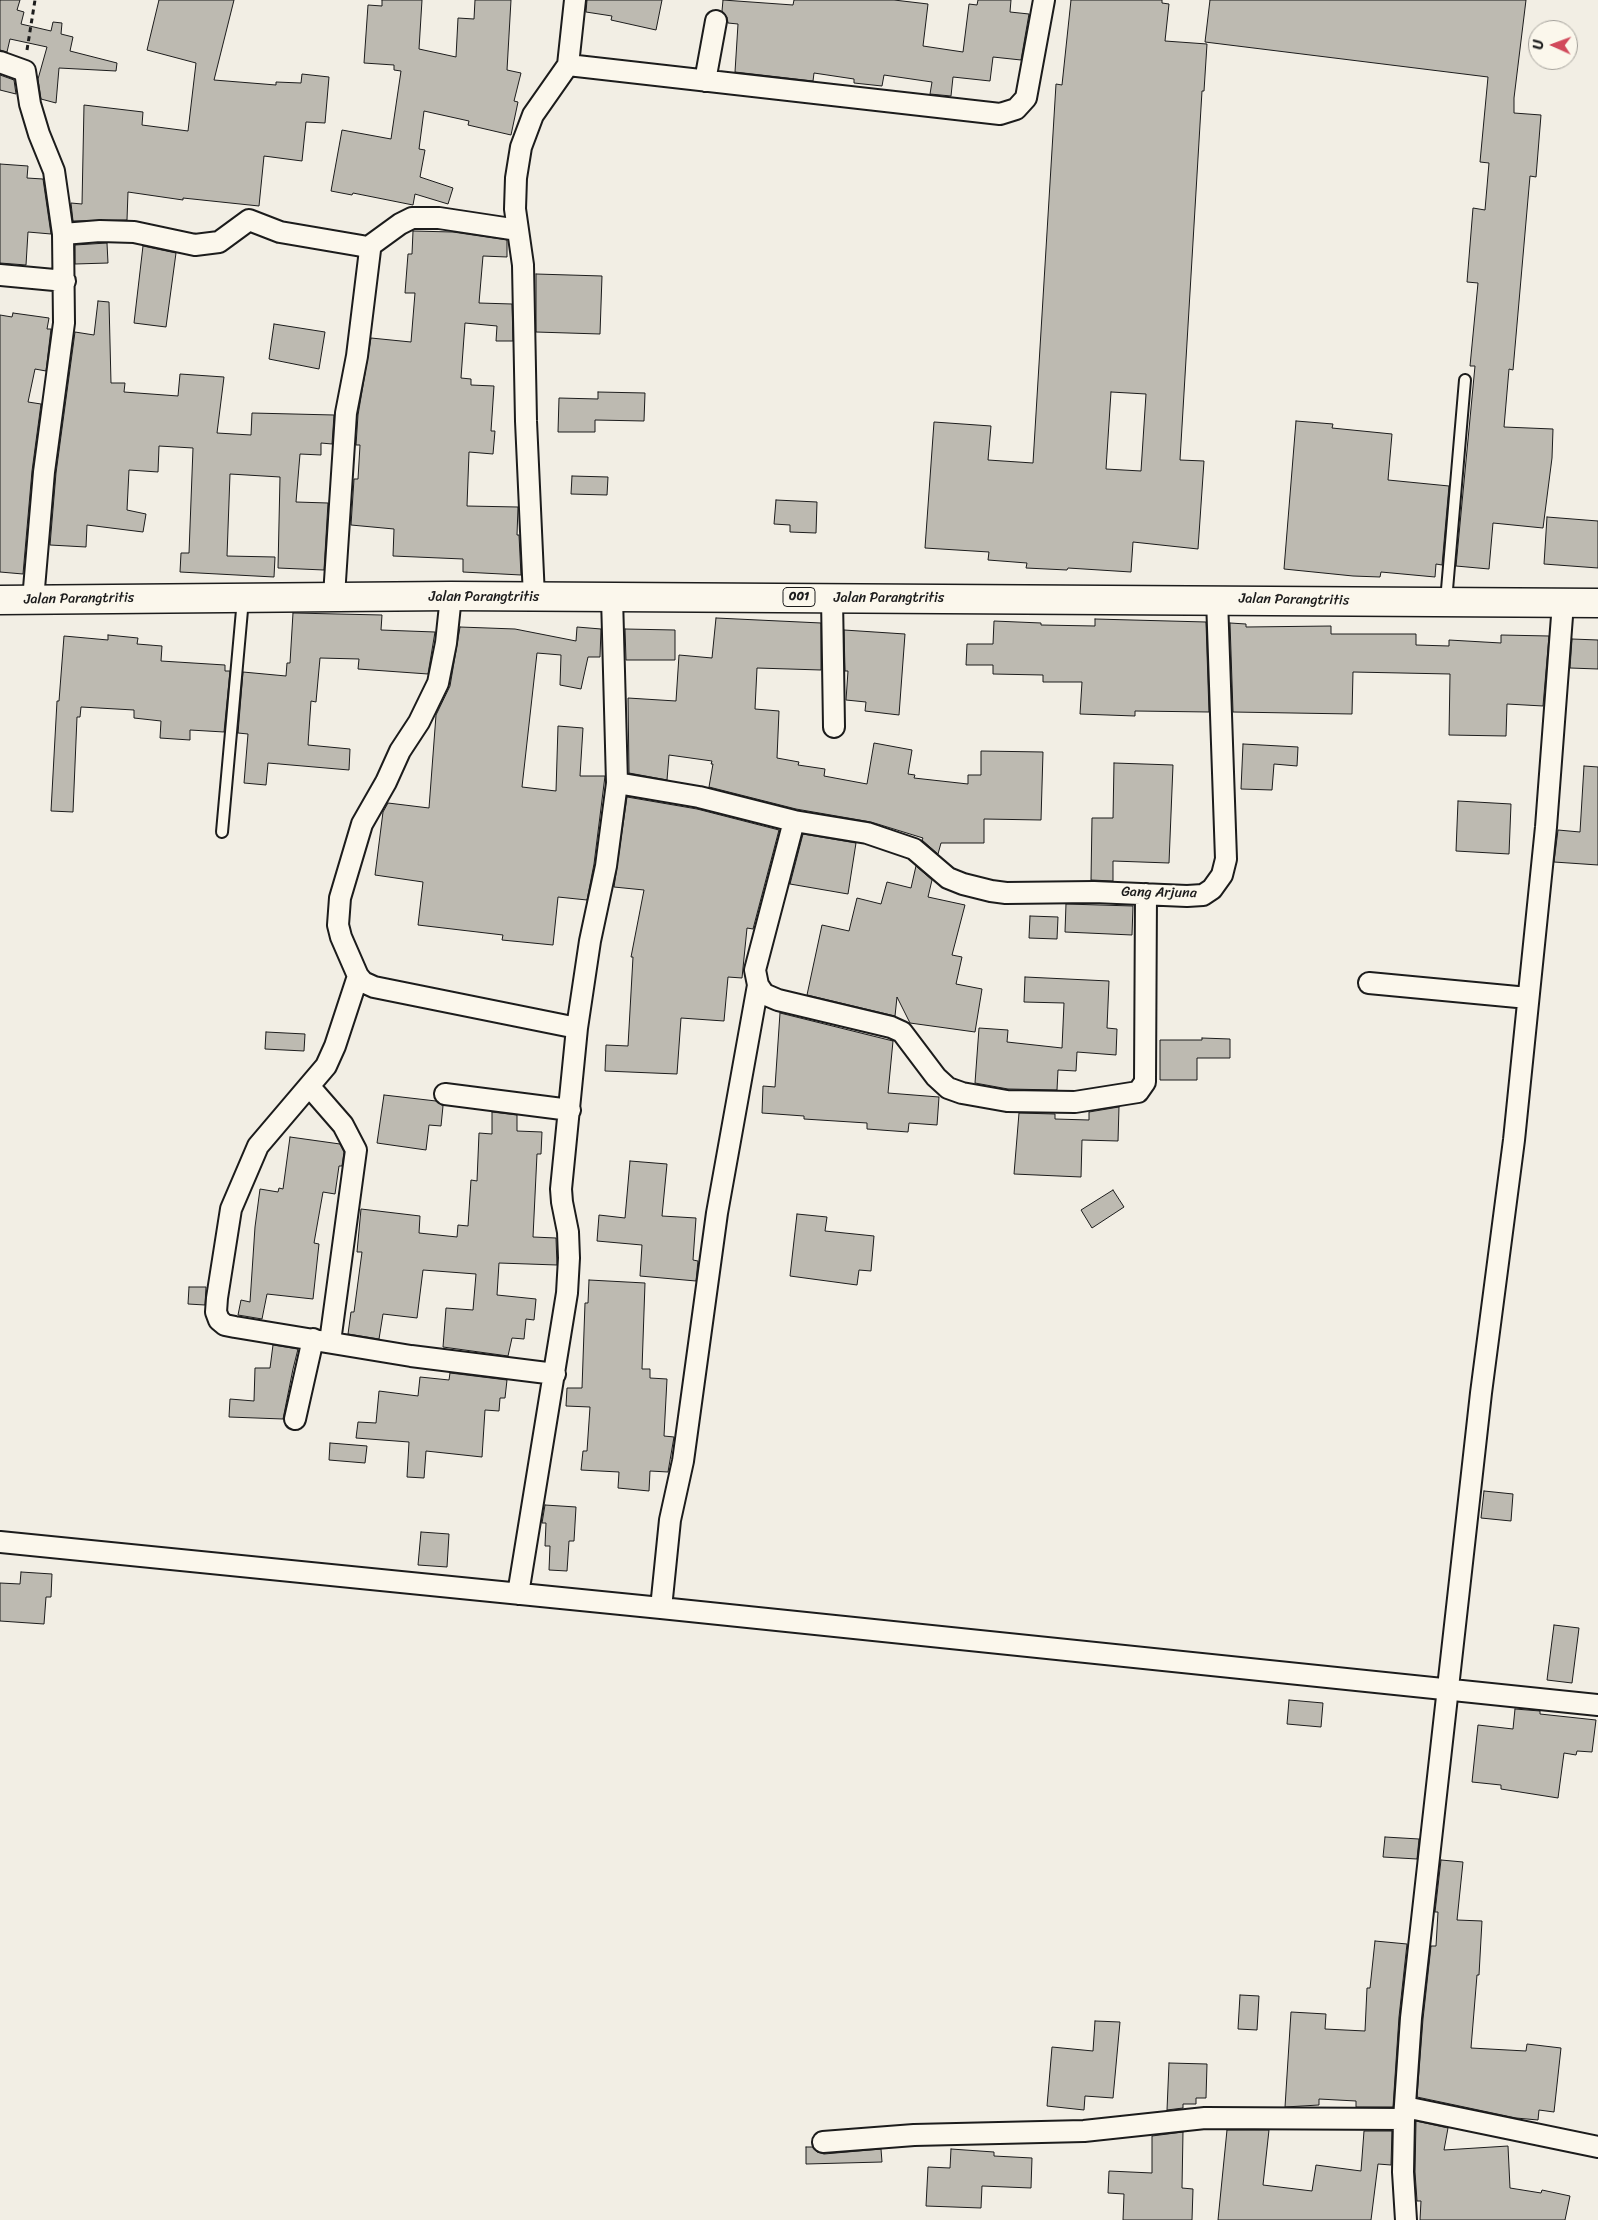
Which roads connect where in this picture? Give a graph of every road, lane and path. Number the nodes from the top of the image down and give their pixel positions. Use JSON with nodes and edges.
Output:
{"nodes":[{"id":1,"x":35,"y":0,"type":"edge"},
{"id":2,"x":575,"y":0,"type":"edge"},
{"id":3,"x":1044,"y":0,"type":"edge"},
{"id":4,"x":716,"y":21,"type":"dead end"},
{"id":5,"x":0,"y":62,"type":"edge"},
{"id":6,"x":568,"y":65,"type":"junction"},
{"id":7,"x":25,"y":71,"type":"junction"},
{"id":8,"x":705,"y":81,"type":"junction"},
{"id":9,"x":518,"y":230,"type":"junction"},
{"id":10,"x":64,"y":234,"type":"junction"},
{"id":11,"x":367,"y":248,"type":"junction"},
{"id":12,"x":0,"y":275,"type":"edge"},
{"id":13,"x":65,"y":281,"type":"junction"},
{"id":14,"x":1465,"y":380,"type":"dead end"},
{"id":15,"x":334,"y":596,"type":"junction"},
{"id":16,"x":451,"y":596,"type":"junction"},
{"id":17,"x":243,"y":597,"type":"junction"},
{"id":18,"x":534,"y":597,"type":"junction"},
{"id":19,"x":612,"y":597,"type":"junction"},
{"id":20,"x":832,"y":598,"type":"junction"},
{"id":21,"x":0,"y":600,"type":"edge"},
{"id":22,"x":33,"y":600,"type":"junction"},
{"id":23,"x":1217,"y":600,"type":"junction"},
{"id":24,"x":1446,"y":602,"type":"junction"},
{"id":25,"x":1563,"y":603,"type":"junction"},
{"id":26,"x":1598,"y":603,"type":"edge"},
{"id":27,"x":834,"y":726,"type":"dead end"},
{"id":28,"x":617,"y":782,"type":"junction"},
{"id":29,"x":794,"y":821,"type":"junction"},
{"id":30,"x":222,"y":832,"type":"dead end"},
{"id":31,"x":1146,"y":894,"type":"junction"},
{"id":32,"x":358,"y":976,"type":"junction"},
{"id":33,"x":1369,"y":982,"type":"dead end"},
{"id":34,"x":758,"y":985,"type":"junction"},
{"id":35,"x":1528,"y":998,"type":"junction"},
{"id":36,"x":577,"y":1028,"type":"junction"},
{"id":37,"x":309,"y":1086,"type":"junction"},
{"id":38,"x":445,"y":1094,"type":"dead end"},
{"id":39,"x":570,"y":1110,"type":"junction"},
{"id":40,"x":321,"y":1340,"type":"junction"},
{"id":41,"x":555,"y":1374,"type":"junction"},
{"id":42,"x":295,"y":1418,"type":"dead end"},
{"id":43,"x":0,"y":1542,"type":"edge"},
{"id":44,"x":518,"y":1594,"type":"junction"},
{"id":45,"x":661,"y":1608,"type":"junction"},
{"id":46,"x":1448,"y":1690,"type":"junction"},
{"id":47,"x":1598,"y":1705,"type":"edge"},
{"id":48,"x":1404,"y":2113,"type":"junction"},
{"id":49,"x":823,"y":2142,"type":"dead end"},
{"id":50,"x":1598,"y":2147,"type":"edge"},
{"id":51,"x":1406,"y":2220,"type":"edge"}],
"edges":[{"from":1,"to":7,"type":"path"},
{"from":2,"to":6,"type":"street"},
{"from":3,"to":8,"type":"street"},
{"from":4,"to":8,"type":"street"},
{"from":5,"to":7,"type":"street"},
{"from":6,"to":8,"type":"street"},
{"from":6,"to":9,"type":"street"},
{"from":7,"to":10,"type":"street"},
{"from":9,"to":11,"type":"street"},
{"from":9,"to":18,"type":"street"},
{"from":10,"to":11,"type":"street"},
{"from":10,"to":13,"type":"street"},
{"from":11,"to":15,"type":"street"},
{"from":12,"to":13,"type":"street"},
{"from":13,"to":22,"type":"street"},
{"from":14,"to":24,"type":"lane"},
{"from":15,"to":16,"type":"main road","name":"Jalan Parangtritis","number":"001"},
{"from":15,"to":17,"type":"main road","name":"Jalan Parangtritis","number":"001"},
{"from":16,"to":18,"type":"main road","name":"Jalan Parangtritis","number":"001"},
{"from":16,"to":32,"type":"street"},
{"from":17,"to":22,"type":"main road","name":"Jalan Parangtritis","number":"001"},
{"from":17,"to":30,"type":"lane"},
{"from":18,"to":19,"type":"main road","name":"Jalan Parangtritis","number":"001"},
{"from":19,"to":20,"type":"main road","name":"Jalan Parangtritis","number":"001"},
{"from":19,"to":28,"type":"street"},
{"from":20,"to":23,"type":"main road","name":"Jalan Parangtritis","number":"001"},
{"from":20,"to":27,"type":"street"},
{"from":21,"to":22,"type":"main road","name":"Jalan Parangtritis","number":"001"},
{"from":23,"to":24,"type":"main road","name":"Jalan Parangtritis","number":"001"},
{"from":23,"to":31,"type":"street","name":"Gang Arjuna"},
{"from":24,"to":25,"type":"main road","name":"Jalan Parangtritis","number":"001"},
{"from":25,"to":26,"type":"main road","name":"Jalan Parangtritis","number":"001"},
{"from":25,"to":35,"type":"street"},
{"from":28,"to":29,"type":"street"},
{"from":28,"to":36,"type":"street"},
{"from":29,"to":31,"type":"street","name":"Gang Arjuna"},
{"from":29,"to":34,"type":"street"},
{"from":31,"to":34,"type":"street"},
{"from":32,"to":36,"type":"street"},
{"from":32,"to":37,"type":"street"},
{"from":33,"to":35,"type":"street"},
{"from":34,"to":45,"type":"street"},
{"from":35,"to":46,"type":"street"},
{"from":36,"to":39,"type":"street"},
{"from":37,"to":40,"type":"street"},
{"from":37,"to":40,"type":"street"},
{"from":38,"to":39,"type":"street"},
{"from":39,"to":41,"type":"street"},
{"from":40,"to":41,"type":"street"},
{"from":40,"to":42,"type":"street"},
{"from":41,"to":44,"type":"street"},
{"from":43,"to":44,"type":"street"},
{"from":44,"to":45,"type":"street"},
{"from":45,"to":46,"type":"street"},
{"from":46,"to":47,"type":"street"},
{"from":46,"to":48,"type":"street"},
{"from":48,"to":49,"type":"street"},
{"from":48,"to":50,"type":"street"},
{"from":48,"to":51,"type":"street"}]}
